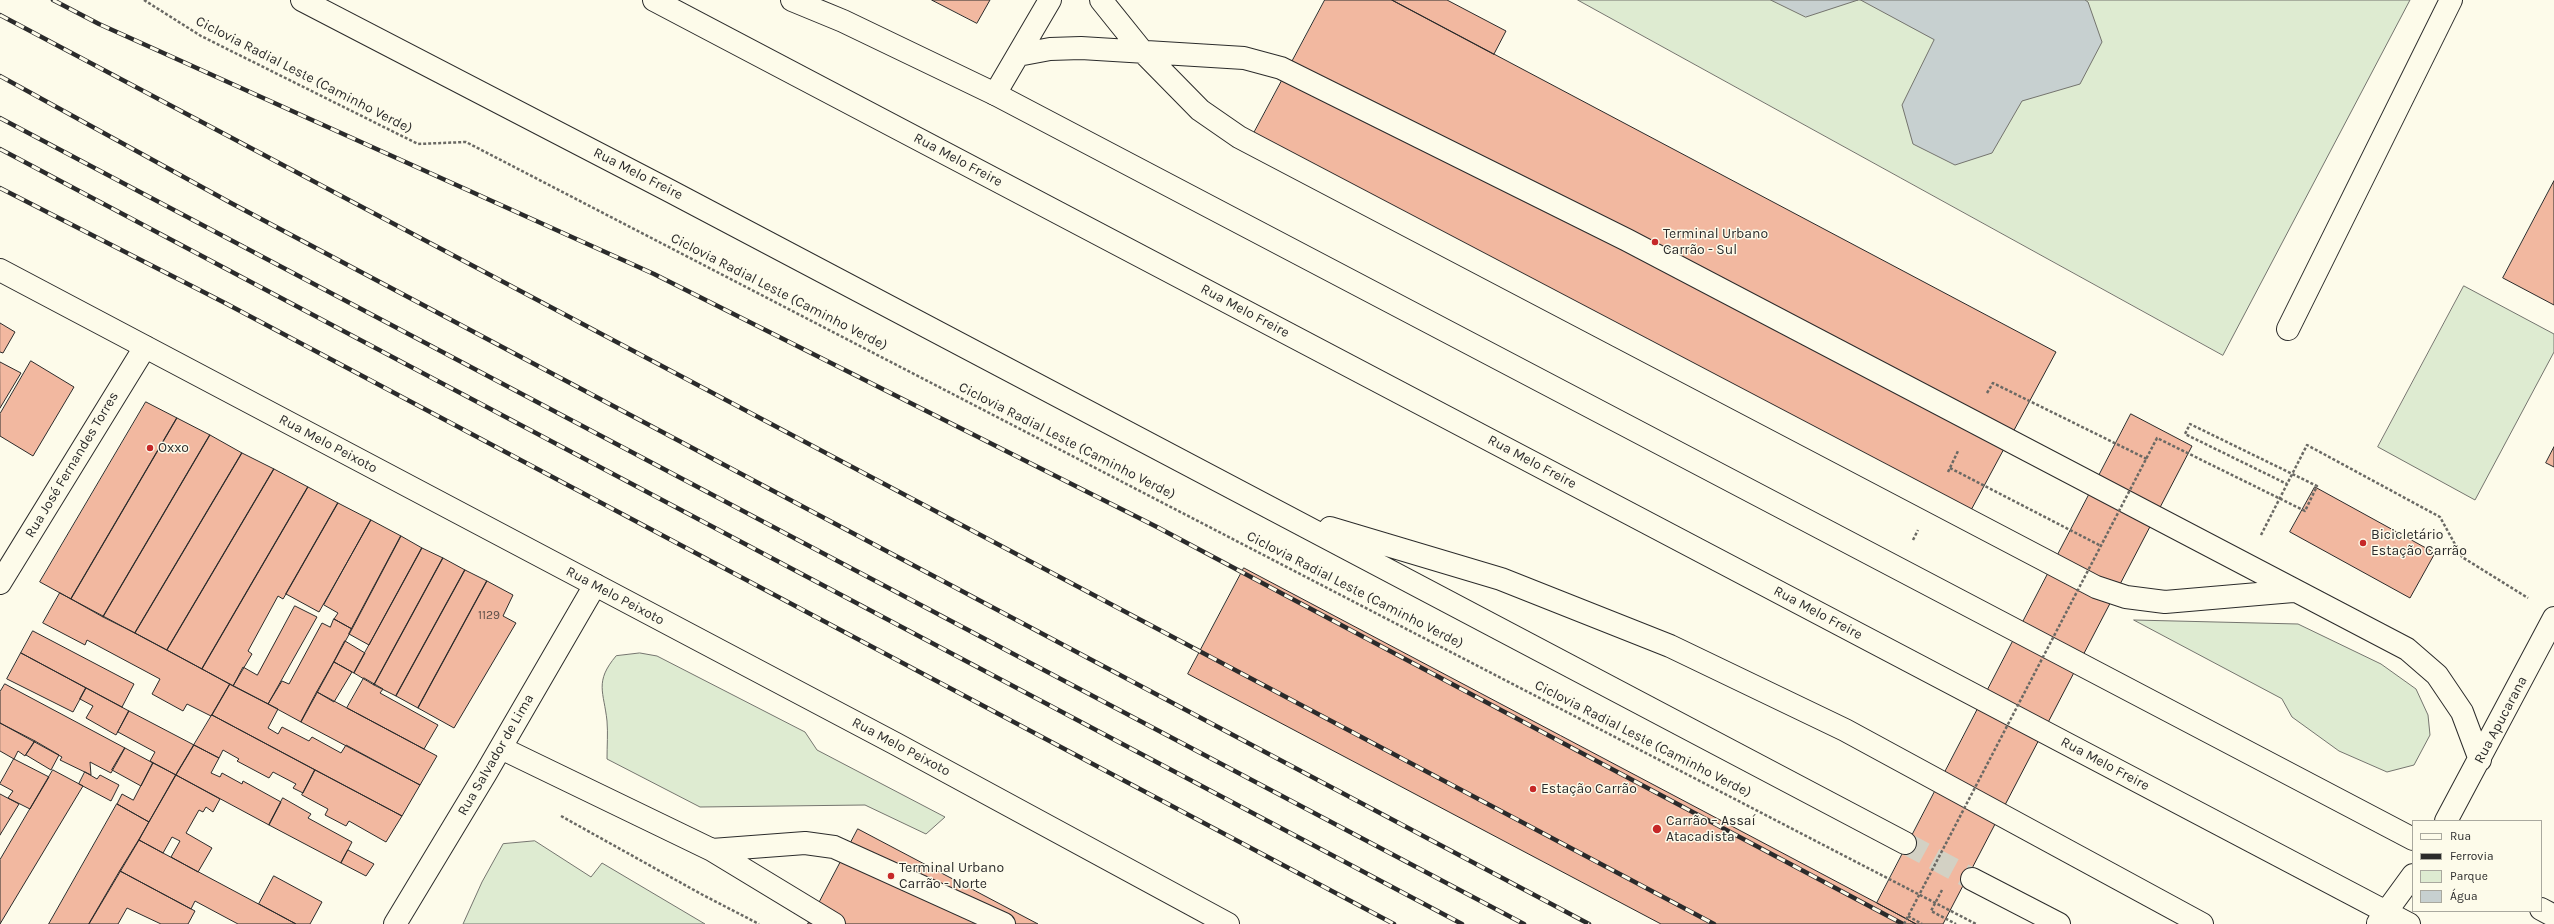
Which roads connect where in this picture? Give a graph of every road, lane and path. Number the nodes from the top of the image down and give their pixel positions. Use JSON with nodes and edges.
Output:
{"nodes":[{"id":1,"x":144,"y":0,"type":"edge"},
{"id":2,"x":302,"y":0,"type":"edge"},
{"id":3,"x":654,"y":0,"type":"edge"},
{"id":4,"x":792,"y":0,"type":"edge"},
{"id":5,"x":1050,"y":0,"type":"edge"},
{"id":6,"x":1101,"y":0,"type":"edge"},
{"id":7,"x":2451,"y":0,"type":"edge"},
{"id":8,"x":1142,"y":51,"type":"junction"},
{"id":9,"x":1018,"y":55,"type":"junction"},
{"id":10,"x":995,"y":94,"type":"junction"},
{"id":11,"x":0,"y":270,"type":"edge"},
{"id":12,"x":2288,"y":329,"type":"dead end"},
{"id":13,"x":145,"y":347,"type":"junction"},
{"id":14,"x":1993,"y":383,"type":"dead end"},
{"id":15,"x":2147,"y":460,"type":"junction"},
{"id":16,"x":1950,"y":468,"type":"dead end"},
{"id":17,"x":2287,"y":484,"type":"junction"},
{"id":18,"x":1284,"y":514,"type":"junction"},
{"id":19,"x":2101,"y":546,"type":"junction"},
{"id":20,"x":2245,"y":566,"type":"junction"},
{"id":21,"x":0,"y":583,"type":"edge"},
{"id":22,"x":595,"y":585,"type":"junction"},
{"id":23,"x":2294,"y":591,"type":"junction"},
{"id":24,"x":2534,"y":602,"type":"dead end"},
{"id":25,"x":2554,"y":618,"type":"edge"},
{"id":26,"x":501,"y":748,"type":"junction"},
{"id":27,"x":2480,"y":760,"type":"junction"},
{"id":28,"x":555,"y":812,"type":"dead end"},
{"id":29,"x":2447,"y":820,"type":"edge"},
{"id":30,"x":2412,"y":838,"type":"edge"},
{"id":31,"x":1906,"y":843,"type":"tunnel mouth"},
{"id":32,"x":712,"y":850,"type":"junction"},
{"id":33,"x":2412,"y":876,"type":"edge"},
{"id":34,"x":1972,"y":879,"type":"tunnel mouth"},
{"id":35,"x":2542,"y":910,"type":"edge"},
{"id":36,"x":1931,"y":911,"type":"dead end"},
{"id":37,"x":1908,"y":916,"type":"junction"},
{"id":38,"x":2554,"y":916,"type":"edge"},
{"id":39,"x":2382,"y":918,"type":"edge"},
{"id":40,"x":395,"y":924,"type":"edge"},
{"id":41,"x":759,"y":924,"type":"edge"},
{"id":42,"x":834,"y":924,"type":"edge"},
{"id":43,"x":1004,"y":924,"type":"edge"},
{"id":44,"x":1228,"y":924,"type":"edge"},
{"id":45,"x":1904,"y":924,"type":"edge"},
{"id":46,"x":1922,"y":924,"type":"edge"},
{"id":47,"x":1956,"y":924,"type":"edge"},
{"id":48,"x":1976,"y":924,"type":"edge"},
{"id":49,"x":2059,"y":924,"type":"edge"},
{"id":50,"x":2202,"y":924,"type":"edge"},
{"id":51,"x":2409,"y":924,"type":"edge"}],
"edges":[{"from":1,"to":48,"type":"path","name":"Ciclovia Radial Leste (Caminho Verde)"},
{"from":2,"to":18,"type":"main road","name":"Rua Melo Freire"},
{"from":3,"to":39,"type":"main road","name":"Rua Melo Freire"},
{"from":4,"to":10,"type":"main road"},
{"from":5,"to":9,"type":"main road"},
{"from":6,"to":8,"type":"main road"},
{"from":7,"to":12,"type":"main road"},
{"from":8,"to":9,"type":"main road"},
{"from":8,"to":20,"type":"main road"},
{"from":8,"to":23,"type":"main road"},
{"from":9,"to":10,"type":"main road"},
{"from":10,"to":30,"type":"main road"},
{"from":11,"to":13,"type":"main road","name":"Rua Melo Peixoto"},
{"from":13,"to":21,"type":"main road","name":"Rua José Fernandes Torres"},
{"from":13,"to":22,"type":"main road","name":"Rua Melo Peixoto"},
{"from":14,"to":15,"type":"path"},
{"from":15,"to":17,"type":"path","bridge":true},
{"from":15,"to":19,"type":"path","bridge":true},
{"from":16,"to":19,"type":"path"},
{"from":17,"to":20,"type":"path"},
{"from":17,"to":24,"type":"path"},
{"from":18,"to":31,"type":"main road","name":"Rua Melo Freire"},
{"from":18,"to":50,"type":"main road"},
{"from":19,"to":37,"type":"path","bridge":true},
{"from":20,"to":23,"type":"main road"},
{"from":22,"to":26,"type":"main road","name":"Rua Salvador de Lima"},
{"from":22,"to":44,"type":"main road","name":"Rua Melo Peixoto"},
{"from":23,"to":27,"type":"main road"},
{"from":25,"to":27,"type":"main road","name":"Rua Apucarana"},
{"from":26,"to":32,"type":"main road"},
{"from":26,"to":40,"type":"main road","name":"Rua Salvador de Lima"},
{"from":27,"to":29,"type":"main road","name":"Rua Apucarana"},
{"from":28,"to":41,"type":"path"},
{"from":32,"to":42,"type":"main road"},
{"from":32,"to":43,"type":"main road"},
{"from":33,"to":39,"type":"main road"},
{"from":34,"to":49,"type":"main road"},
{"from":35,"to":38,"type":"main road"},
{"from":36,"to":47,"type":"path"},
{"from":37,"to":45,"type":"path","bridge":true},
{"from":37,"to":46,"type":"path"},
{"from":39,"to":51,"type":"main road","name":"Rua Melo Freire"}]}
